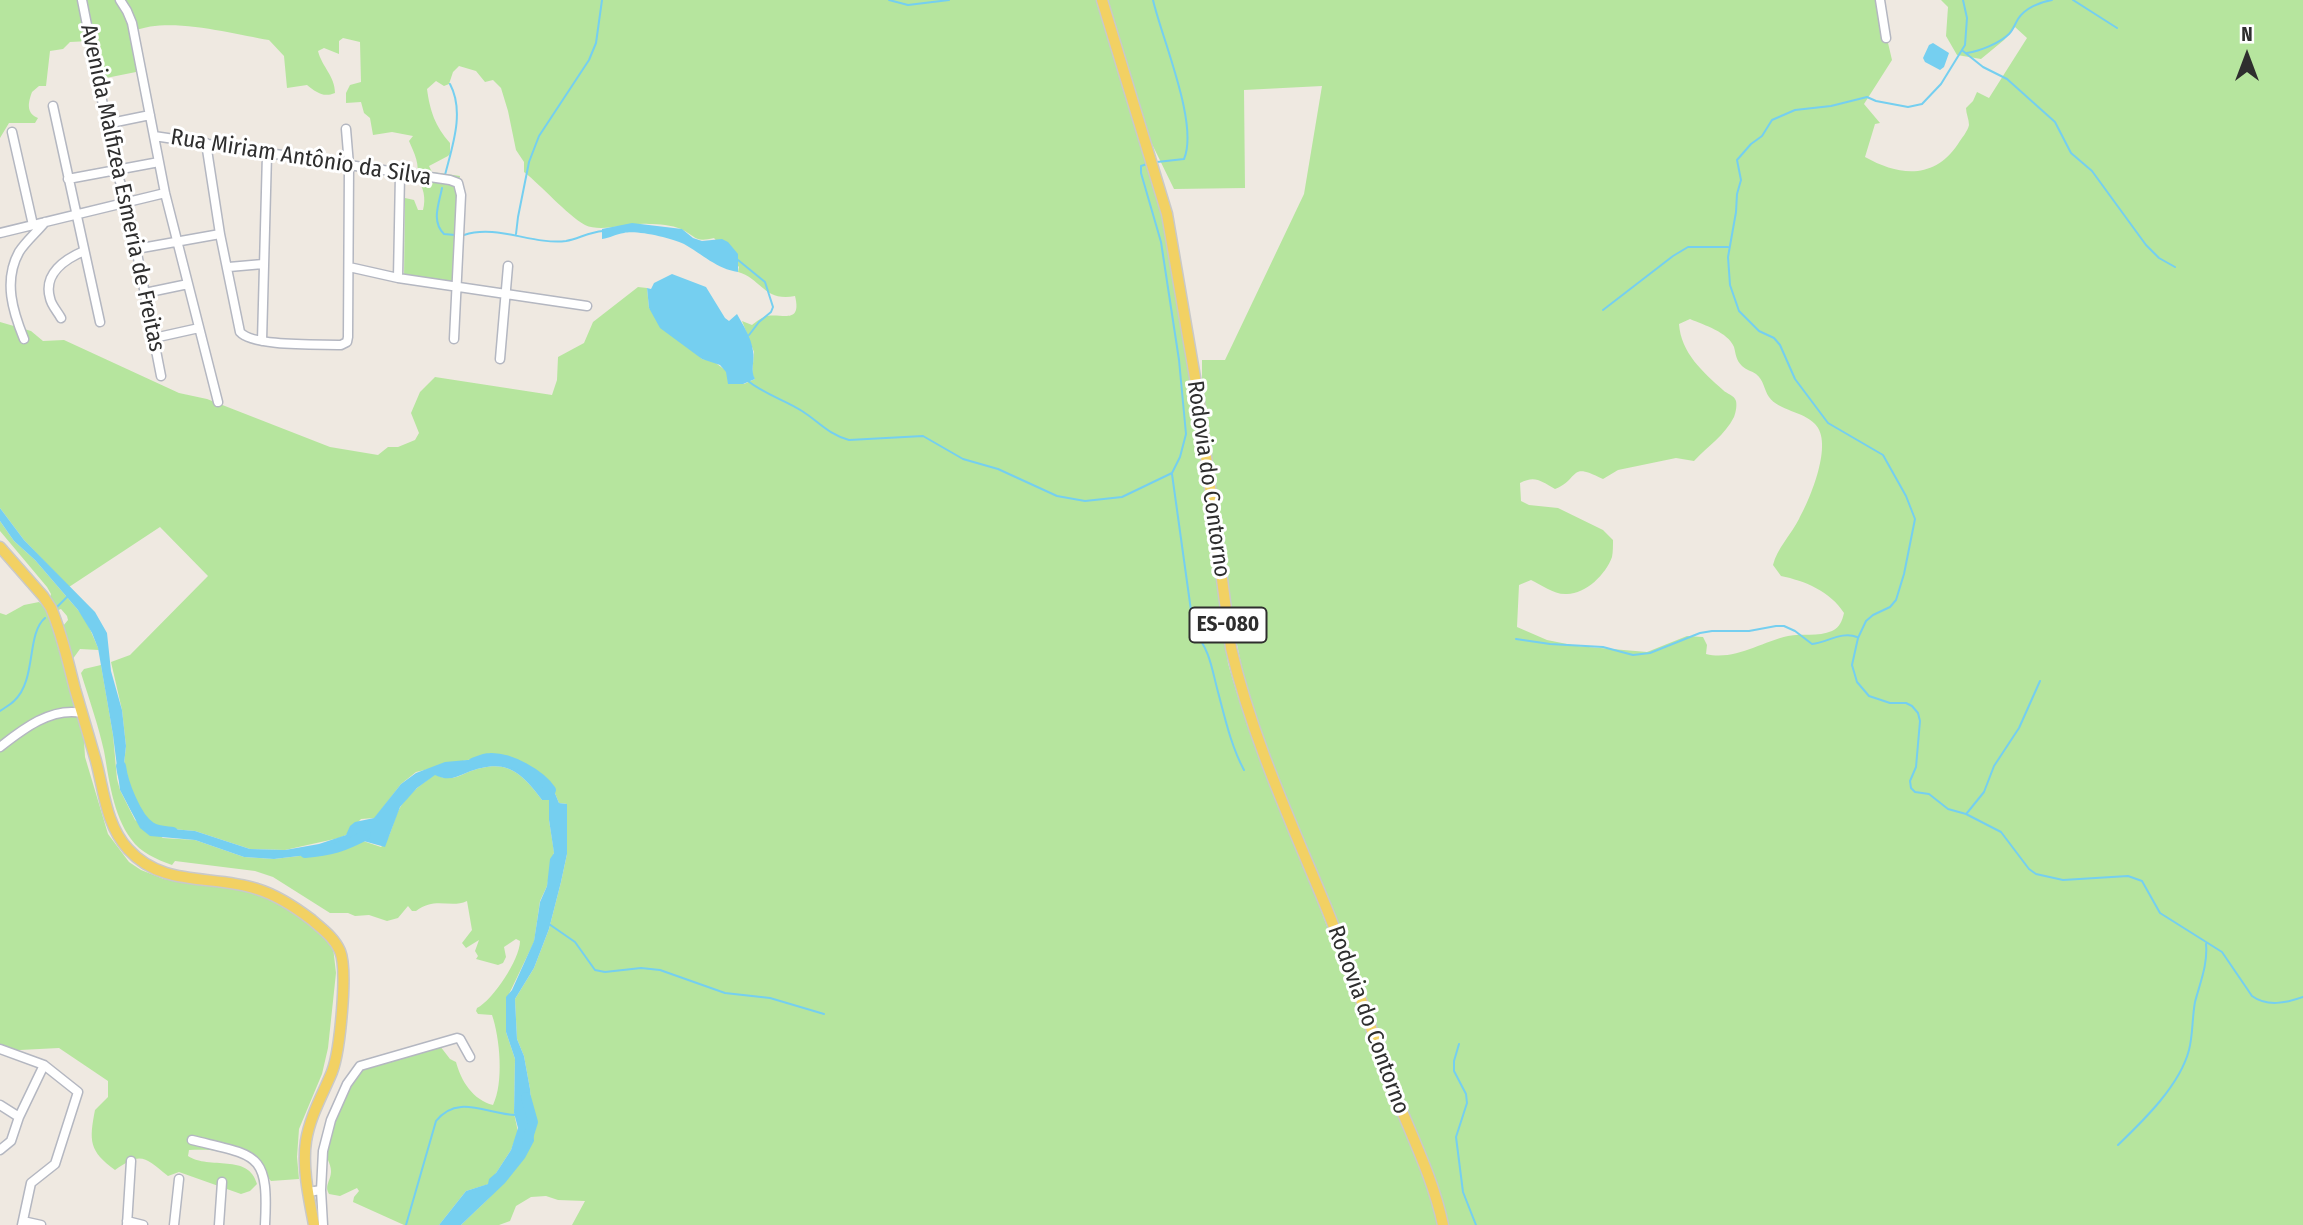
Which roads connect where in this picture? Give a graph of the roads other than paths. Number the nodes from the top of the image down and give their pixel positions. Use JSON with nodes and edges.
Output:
{"nodes":[{"id":1,"x":82,"y":0,"type":"edge"},
{"id":2,"x":120,"y":0,"type":"edge"},
{"id":3,"x":1102,"y":0,"type":"edge"},
{"id":4,"x":1880,"y":0,"type":"edge"},
{"id":5,"x":1886,"y":38,"type":"dead end"},
{"id":6,"x":53,"y":106,"type":"dead end"},
{"id":7,"x":150,"y":115,"type":"junction"},
{"id":8,"x":106,"y":124,"type":"junction"},
{"id":9,"x":346,"y":129,"type":"dead end"},
{"id":10,"x":12,"y":132,"type":"dead end"},
{"id":11,"x":154,"y":136,"type":"junction"},
{"id":12,"x":206,"y":143,"type":"junction"},
{"id":13,"x":267,"y":153,"type":"junction"},
{"id":14,"x":159,"y":162,"type":"junction"},
{"id":15,"x":349,"y":165,"type":"junction"},
{"id":16,"x":116,"y":170,"type":"junction"},
{"id":17,"x":400,"y":174,"type":"junction"},
{"id":18,"x":68,"y":179,"type":"junction"},
{"id":19,"x":165,"y":193,"type":"junction"},
{"id":20,"x":127,"y":202,"type":"junction"},
{"id":21,"x":76,"y":215,"type":"junction"},
{"id":22,"x":45,"y":222,"type":"junction"},
{"id":23,"x":33,"y":225,"type":"junction"},
{"id":24,"x":0,"y":233,"type":"edge"},
{"id":25,"x":220,"y":234,"type":"junction"},
{"id":26,"x":177,"y":242,"type":"junction"},
{"id":27,"x":136,"y":249,"type":"junction"},
{"id":28,"x":84,"y":251,"type":"junction"},
{"id":29,"x":263,"y":264,"type":"junction"},
{"id":30,"x":508,"y":266,"type":"dead end"},
{"id":31,"x":229,"y":267,"type":"junction"},
{"id":32,"x":349,"y":267,"type":"junction"},
{"id":33,"x":398,"y":278,"type":"junction"},
{"id":34,"x":188,"y":284,"type":"junction"},
{"id":35,"x":456,"y":286,"type":"junction"},
{"id":36,"x":145,"y":293,"type":"junction"},
{"id":37,"x":505,"y":294,"type":"junction"},
{"id":38,"x":587,"y":306,"type":"dead end"},
{"id":39,"x":61,"y":318,"type":"dead end"},
{"id":40,"x":100,"y":322,"type":"dead end"},
{"id":41,"x":199,"y":328,"type":"junction"},
{"id":42,"x":154,"y":338,"type":"junction"},
{"id":43,"x":24,"y":339,"type":"dead end"},
{"id":44,"x":454,"y":339,"type":"dead end"},
{"id":45,"x":262,"y":341,"type":"junction"},
{"id":46,"x":500,"y":359,"type":"dead end"},
{"id":47,"x":161,"y":376,"type":"dead end"},
{"id":48,"x":218,"y":402,"type":"dead end"},
{"id":49,"x":0,"y":547,"type":"edge"},
{"id":50,"x":82,"y":713,"type":"junction"},
{"id":51,"x":0,"y":747,"type":"edge"},
{"id":52,"x":0,"y":1049,"type":"edge"},
{"id":53,"x":470,"y":1057,"type":"dead end"},
{"id":54,"x":44,"y":1065,"type":"junction"},
{"id":55,"x":0,"y":1105,"type":"edge"},
{"id":56,"x":19,"y":1116,"type":"junction"},
{"id":57,"x":192,"y":1140,"type":"dead end"},
{"id":58,"x":0,"y":1150,"type":"edge"},
{"id":59,"x":131,"y":1161,"type":"dead end"},
{"id":60,"x":179,"y":1179,"type":"dead end"},
{"id":61,"x":222,"y":1182,"type":"dead end"},
{"id":62,"x":321,"y":1190,"type":"junction"},
{"id":63,"x":308,"y":1192,"type":"junction"},
{"id":64,"x":22,"y":1223,"type":"edge"},
{"id":65,"x":127,"y":1223,"type":"edge"},
{"id":66,"x":41,"y":1225,"type":"edge"},
{"id":67,"x":143,"y":1225,"type":"edge"},
{"id":68,"x":174,"y":1225,"type":"edge"},
{"id":69,"x":219,"y":1225,"type":"edge"},
{"id":70,"x":265,"y":1225,"type":"edge"},
{"id":71,"x":314,"y":1225,"type":"edge"},
{"id":72,"x":323,"y":1225,"type":"edge"},
{"id":73,"x":1443,"y":1225,"type":"edge"}],
"edges":[{"from":1,"to":8,"type":"street","name":"Avenida Malfizea Esmeria de Freitas"},
{"from":2,"to":7,"type":"street"},
{"from":3,"to":73,"type":"main road","name":"Rodovia do Contorno","number":"ES-080"},
{"from":4,"to":5,"type":"street"},
{"from":6,"to":18,"type":"street"},
{"from":7,"to":8,"type":"street"},
{"from":7,"to":11,"type":"street"},
{"from":8,"to":16,"type":"street","name":"Avenida Malfizea Esmeria de Freitas"},
{"from":9,"to":15,"type":"street"},
{"from":10,"to":23,"type":"street"},
{"from":11,"to":12,"type":"street","name":"Rua Miriam Antônio da Silva"},
{"from":11,"to":14,"type":"street"},
{"from":12,"to":13,"type":"street","name":"Rua Miriam Antônio da Silva"},
{"from":12,"to":25,"type":"street"},
{"from":13,"to":15,"type":"street","name":"Rua Miriam Antônio da Silva"},
{"from":13,"to":29,"type":"street"},
{"from":14,"to":16,"type":"street"},
{"from":14,"to":19,"type":"street"},
{"from":15,"to":17,"type":"street","name":"Rua Miriam Antônio da Silva"},
{"from":15,"to":32,"type":"street"},
{"from":16,"to":18,"type":"street"},
{"from":16,"to":20,"type":"street","name":"Avenida Malfizea Esmeria de Freitas"},
{"from":17,"to":33,"type":"street"},
{"from":17,"to":35,"type":"street","name":"Rua Miriam Antônio da Silva"},
{"from":18,"to":21,"type":"street"},
{"from":19,"to":20,"type":"street"},
{"from":19,"to":26,"type":"street"},
{"from":20,"to":21,"type":"street"},
{"from":20,"to":27,"type":"street","name":"Avenida Malfizea Esmeria de Freitas"},
{"from":21,"to":22,"type":"street"},
{"from":21,"to":28,"type":"street"},
{"from":22,"to":23,"type":"street"},
{"from":22,"to":43,"type":"street"},
{"from":23,"to":24,"type":"street"},
{"from":25,"to":26,"type":"street"},
{"from":25,"to":31,"type":"street"},
{"from":26,"to":27,"type":"street"},
{"from":26,"to":34,"type":"street"},
{"from":27,"to":36,"type":"street","name":"Avenida Malfizea Esmeria de Freitas"},
{"from":28,"to":39,"type":"street"},
{"from":28,"to":40,"type":"street"},
{"from":29,"to":31,"type":"street"},
{"from":29,"to":45,"type":"street"},
{"from":30,"to":37,"type":"street"},
{"from":31,"to":45,"type":"street"},
{"from":32,"to":33,"type":"street"},
{"from":32,"to":45,"type":"street"},
{"from":33,"to":35,"type":"street"},
{"from":34,"to":36,"type":"street"},
{"from":34,"to":41,"type":"street"},
{"from":35,"to":37,"type":"street"},
{"from":35,"to":44,"type":"street","name":"Rua Miriam Antônio da Silva"},
{"from":36,"to":42,"type":"street","name":"Avenida Malfizea Esmeria de Freitas"},
{"from":37,"to":38,"type":"street"},
{"from":37,"to":46,"type":"street"},
{"from":41,"to":42,"type":"street"},
{"from":41,"to":48,"type":"street"},
{"from":42,"to":47,"type":"street","name":"Avenida Malfizea Esmeria de Freitas"},
{"from":49,"to":50,"type":"main road"},
{"from":50,"to":51,"type":"street"},
{"from":50,"to":63,"type":"main road"},
{"from":52,"to":54,"type":"street"},
{"from":53,"to":62,"type":"street"},
{"from":54,"to":56,"type":"street"},
{"from":54,"to":64,"type":"street"},
{"from":55,"to":56,"type":"street"},
{"from":56,"to":58,"type":"street"},
{"from":57,"to":70,"type":"street"},
{"from":59,"to":65,"type":"street"},
{"from":60,"to":68,"type":"street"},
{"from":61,"to":69,"type":"street"},
{"from":62,"to":63,"type":"street"},
{"from":62,"to":72,"type":"street"},
{"from":63,"to":71,"type":"main road"},
{"from":64,"to":66,"type":"street"},
{"from":65,"to":67,"type":"street"}]}
